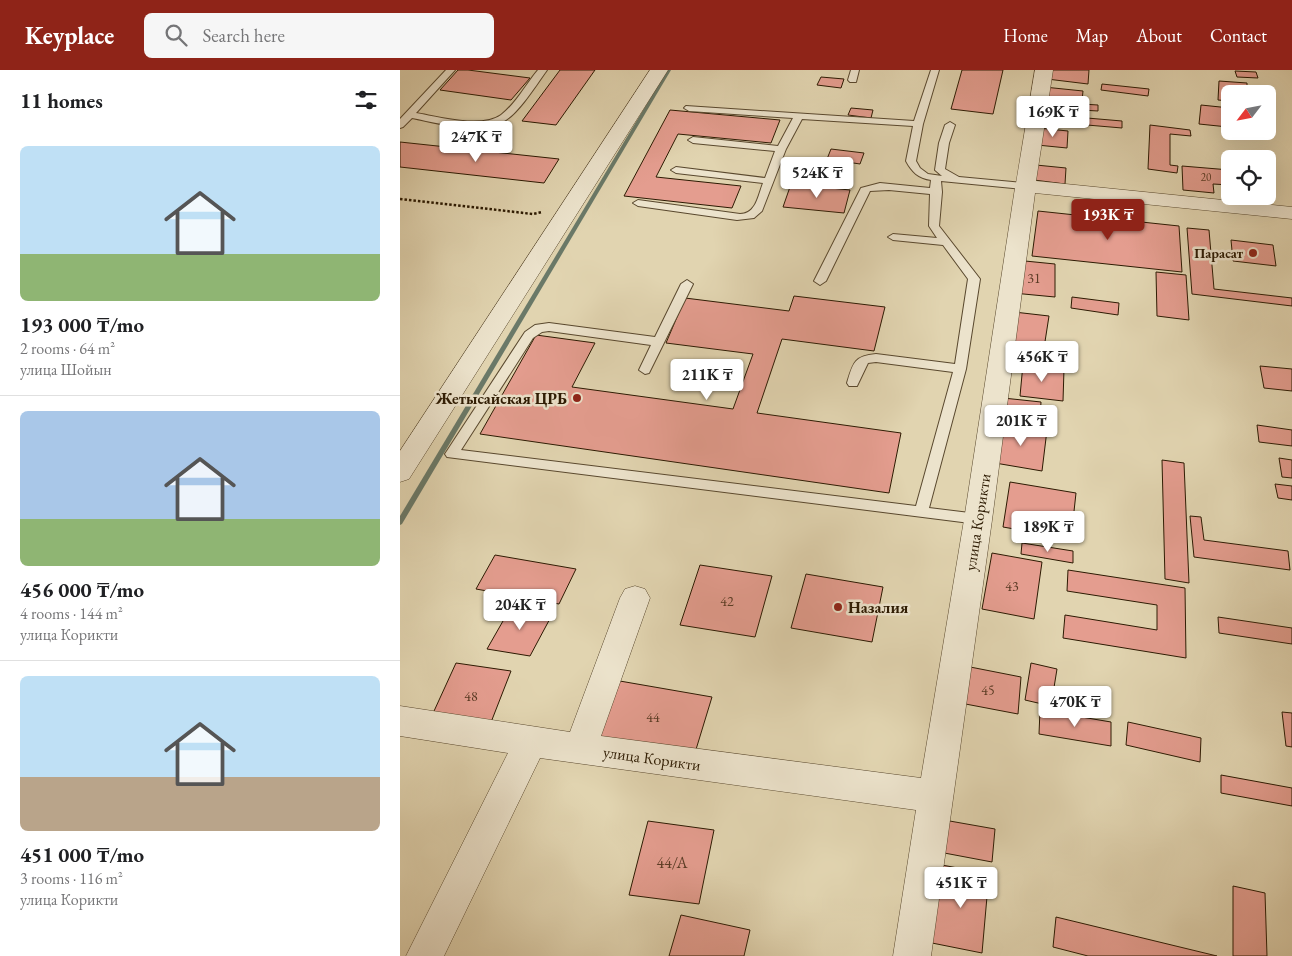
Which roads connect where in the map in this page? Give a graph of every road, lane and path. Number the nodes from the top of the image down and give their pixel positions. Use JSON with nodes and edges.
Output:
{"nodes":[{"id":1,"x":451,"y":70,"type":"edge"},
{"id":2,"x":543,"y":70,"type":"edge"},
{"id":3,"x":659,"y":70,"type":"edge"},
{"id":4,"x":855,"y":70,"type":"edge"},
{"id":5,"x":935,"y":70,"type":"edge"},
{"id":6,"x":1044,"y":70,"type":"edge"},
{"id":7,"x":853,"y":80,"type":"dead end"},
{"id":8,"x":689,"y":108,"type":"dead end"},
{"id":9,"x":411,"y":115,"type":"junction"},
{"id":10,"x":799,"y":115,"type":"junction"},
{"id":11,"x":918,"y":124,"type":"junction"},
{"id":12,"x":400,"y":125,"type":"edge"},
{"id":13,"x":950,"y":125,"type":"dead end"},
{"id":14,"x":693,"y":140,"type":"dead end"},
{"id":15,"x":781,"y":149,"type":"junction"},
{"id":16,"x":676,"y":170,"type":"dead end"},
{"id":17,"x":936,"y":178,"type":"junction"},
{"id":18,"x":958,"y":180,"type":"junction"},
{"id":19,"x":768,"y":181,"type":"junction"},
{"id":20,"x":1024,"y":186,"type":"junction"},
{"id":21,"x":936,"y":192,"type":"junction"},
{"id":22,"x":400,"y":200,"type":"edge"},
{"id":23,"x":638,"y":203,"type":"dead end"},
{"id":24,"x":572,"y":205,"type":"junction"},
{"id":25,"x":1292,"y":213,"type":"edge"},
{"id":26,"x":893,"y":237,"type":"dead end"},
{"id":27,"x":945,"y":242,"type":"junction"},
{"id":28,"x":820,"y":281,"type":"dead end"},
{"id":29,"x":686,"y":284,"type":"dead end"},
{"id":30,"x":658,"y":342,"type":"junction"},
{"id":31,"x":960,"y":369,"type":"junction"},
{"id":32,"x":645,"y":370,"type":"dead end"},
{"id":33,"x":853,"y":383,"type":"dead end"},
{"id":34,"x":400,"y":472,"type":"edge"},
{"id":35,"x":921,"y":511,"type":"junction"},
{"id":36,"x":978,"y":519,"type":"junction"},
{"id":37,"x":635,"y":598,"type":"dead end"},
{"id":38,"x":400,"y":721,"type":"edge"},
{"id":39,"x":531,"y":742,"type":"junction"},
{"id":40,"x":580,"y":749,"type":"junction"},
{"id":41,"x":934,"y":796,"type":"junction"},
{"id":42,"x":426,"y":956,"type":"edge"},
{"id":43,"x":912,"y":956,"type":"edge"}],
"edges":[{"from":1,"to":9,"type":"lane"},
{"from":2,"to":9,"type":"lane"},
{"from":3,"to":24,"type":"street"},
{"from":4,"to":7,"type":"lane"},
{"from":5,"to":11,"type":"lane"},
{"from":6,"to":20,"type":"street","name":"улица Корикти"},
{"from":8,"to":10,"type":"lane"},
{"from":9,"to":12,"type":"lane"},
{"from":10,"to":11,"type":"lane"},
{"from":10,"to":15,"type":"lane"},
{"from":11,"to":17,"type":"lane"},
{"from":13,"to":18,"type":"lane"},
{"from":14,"to":15,"type":"lane"},
{"from":15,"to":19,"type":"lane"},
{"from":16,"to":19,"type":"lane"},
{"from":17,"to":18,"type":"lane"},
{"from":17,"to":21,"type":"lane"},
{"from":18,"to":20,"type":"lane"},
{"from":19,"to":23,"type":"lane"},
{"from":20,"to":25,"type":"street"},
{"from":20,"to":36,"type":"street","name":"улица Корикти"},
{"from":21,"to":27,"type":"lane"},
{"from":21,"to":28,"type":"lane"},
{"from":22,"to":24,"type":"path"},
{"from":24,"to":34,"type":"street"},
{"from":26,"to":27,"type":"lane"},
{"from":27,"to":31,"type":"lane"},
{"from":29,"to":30,"type":"lane"},
{"from":30,"to":32,"type":"lane"},
{"from":30,"to":35,"type":"lane"},
{"from":31,"to":33,"type":"lane"},
{"from":31,"to":35,"type":"lane"},
{"from":35,"to":36,"type":"lane"},
{"from":36,"to":41,"type":"street","name":"улица Корикти"},
{"from":37,"to":40,"type":"street"},
{"from":38,"to":39,"type":"street","name":"улица Корикти"},
{"from":39,"to":40,"type":"street","name":"улица Корикти"},
{"from":39,"to":42,"type":"street"},
{"from":40,"to":41,"type":"street","name":"улица Корикти"},
{"from":41,"to":43,"type":"street","name":"улица Корикти"}]}
